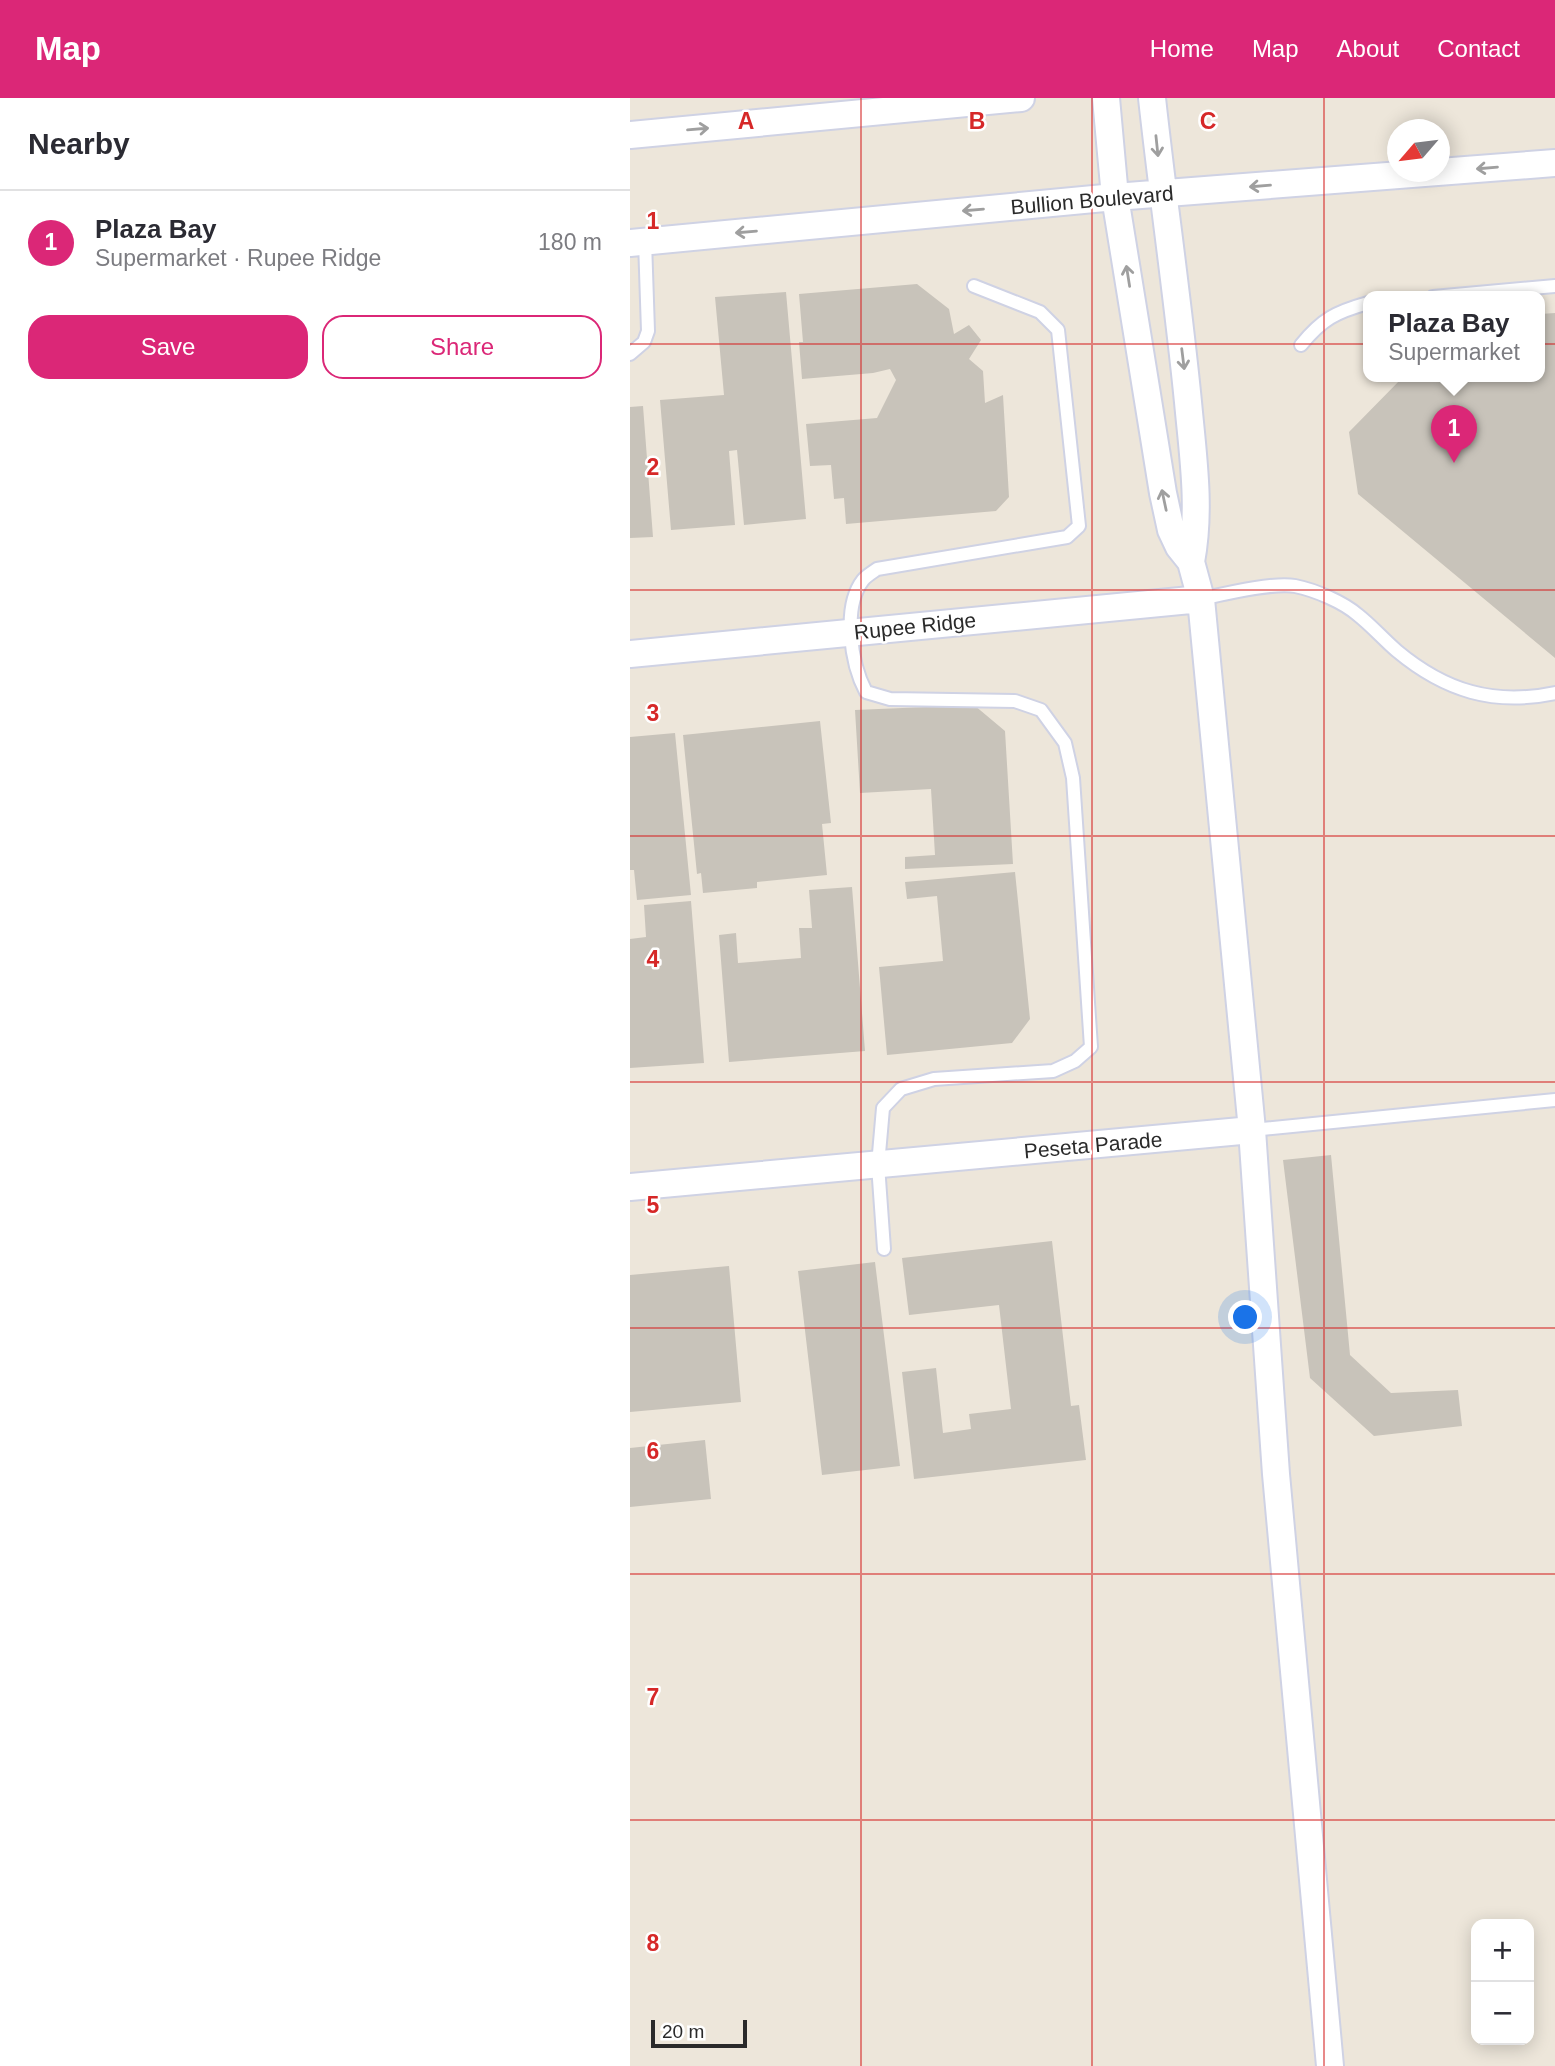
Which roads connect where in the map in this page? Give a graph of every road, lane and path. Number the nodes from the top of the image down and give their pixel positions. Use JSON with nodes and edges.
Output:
{"nodes":[{"id":1,"x":1021,"y":98,"type":"edge"},
{"id":2,"x":1106,"y":98,"type":"edge"},
{"id":3,"x":1152,"y":98,"type":"edge"},
{"id":4,"x":630,"y":135,"type":"edge"},
{"id":5,"x":1555,"y":163,"type":"edge"},
{"id":6,"x":1163,"y":194,"type":"junction"},
{"id":7,"x":1115,"y":197,"type":"junction"},
{"id":8,"x":637,"y":242,"type":"edge"},
{"id":9,"x":974,"y":286,"type":"dead end"},
{"id":10,"x":1555,"y":286,"type":"edge"},
{"id":11,"x":1500,"y":291,"type":"edge"},
{"id":12,"x":1363,"y":304,"type":"edge"},
{"id":13,"x":1301,"y":345,"type":"dead end"},
{"id":14,"x":630,"y":354,"type":"edge"},
{"id":15,"x":1191,"y":562,"type":"junction"},
{"id":16,"x":1201,"y":598,"type":"junction"},
{"id":17,"x":849,"y":633,"type":"junction"},
{"id":18,"x":630,"y":654,"type":"edge"},
{"id":19,"x":1555,"y":693,"type":"edge"},
{"id":20,"x":1555,"y":1100,"type":"edge"},
{"id":21,"x":1252,"y":1130,"type":"junction"},
{"id":22,"x":878,"y":1165,"type":"junction"},
{"id":23,"x":630,"y":1187,"type":"edge"},
{"id":24,"x":884,"y":1249,"type":"dead end"},
{"id":25,"x":1330,"y":2066,"type":"edge"}],
"edges":[{"from":4,"to":1,"type":"street","one_way":true},
{"from":2,"to":7,"type":"street"},
{"from":3,"to":6,"type":"street","one_way":true},
{"from":5,"to":6,"type":"street","name":"Bullion Boulevard","one_way":true},
{"from":6,"to":7,"type":"street","name":"Bullion Boulevard"},
{"from":6,"to":15,"type":"street","one_way":true},
{"from":7,"to":8,"type":"street","name":"Bullion Boulevard","one_way":true},
{"from":15,"to":7,"type":"street","one_way":true},
{"from":8,"to":14,"type":"lane"},
{"from":9,"to":17,"type":"lane"},
{"from":10,"to":11,"type":"lane"},
{"from":12,"to":13,"type":"lane"},
{"from":15,"to":16,"type":"street"},
{"from":16,"to":17,"type":"street","name":"Rupee Ridge"},
{"from":16,"to":19,"type":"lane"},
{"from":16,"to":21,"type":"street"},
{"from":17,"to":18,"type":"street","name":"Rupee Ridge"},
{"from":17,"to":22,"type":"lane"},
{"from":20,"to":21,"type":"lane","name":"Peseta Parade"},
{"from":21,"to":22,"type":"street","name":"Peseta Parade"},
{"from":21,"to":25,"type":"street"},
{"from":22,"to":23,"type":"street","name":"Peseta Parade"},
{"from":22,"to":24,"type":"lane"}]}
